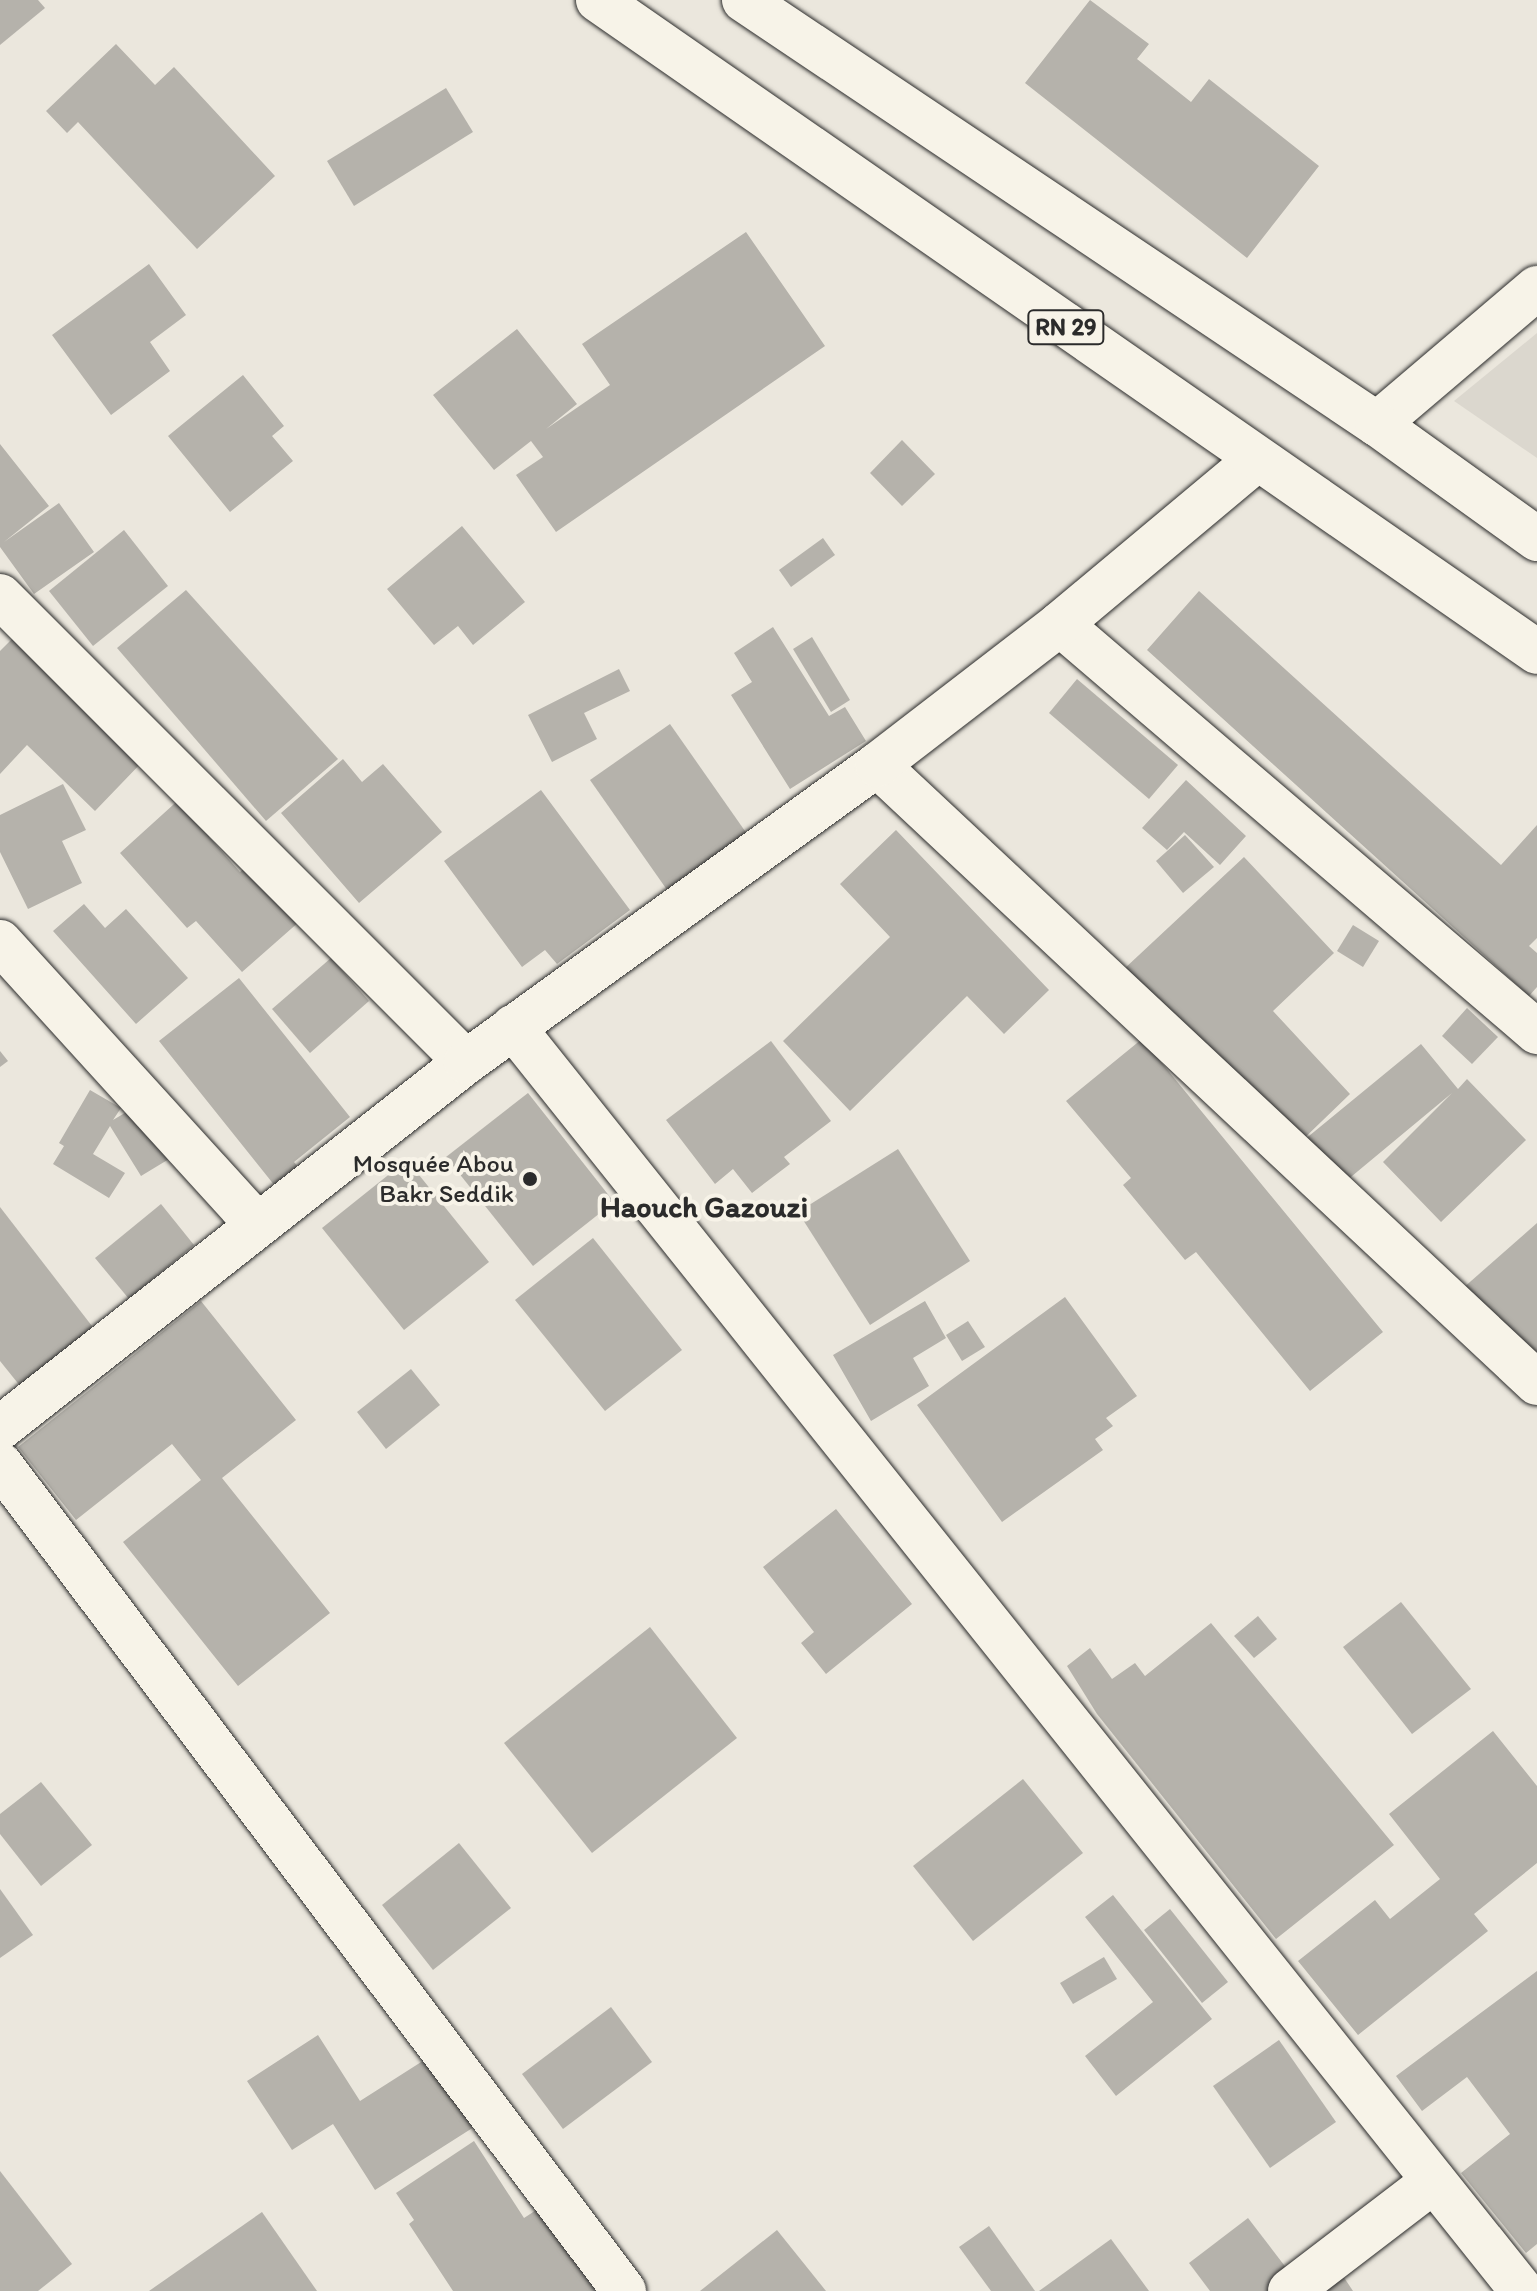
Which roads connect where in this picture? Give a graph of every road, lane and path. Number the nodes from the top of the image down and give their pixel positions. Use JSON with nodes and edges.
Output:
{"nodes":[{"id":1,"x":598,"y":0,"type":"edge"},
{"id":2,"x":744,"y":0,"type":"edge"},
{"id":3,"x":1537,"y":288,"type":"edge"},
{"id":4,"x":1377,"y":424,"type":"junction"},
{"id":5,"x":1256,"y":460,"type":"junction"},
{"id":6,"x":1537,"y":539,"type":"edge"},
{"id":7,"x":0,"y":596,"type":"edge"},
{"id":8,"x":1060,"y":624,"type":"junction"},
{"id":9,"x":1537,"y":652,"type":"edge"},
{"id":10,"x":877,"y":765,"type":"junction"},
{"id":11,"x":0,"y":942,"type":"edge"},
{"id":12,"x":513,"y":1027,"type":"junction"},
{"id":13,"x":1537,"y":1032,"type":"edge"},
{"id":14,"x":466,"y":1062,"type":"junction"},
{"id":15,"x":257,"y":1224,"type":"junction"},
{"id":16,"x":1537,"y":1383,"type":"edge"},
{"id":17,"x":0,"y":1428,"type":"edge"},
{"id":18,"x":0,"y":1464,"type":"edge"},
{"id":19,"x":1434,"y":2181,"type":"junction"},
{"id":20,"x":624,"y":2291,"type":"edge"},
{"id":21,"x":1290,"y":2291,"type":"edge"},
{"id":22,"x":1522,"y":2291,"type":"edge"}],
"edges":[{"from":1,"to":5,"type":"main road","number":"RN 29"},
{"from":2,"to":4,"type":"main road"},
{"from":3,"to":4,"type":"main road"},
{"from":4,"to":6,"type":"main road"},
{"from":5,"to":8,"type":"main road"},
{"from":5,"to":9,"type":"main road","number":"RN 29"},
{"from":7,"to":14,"type":"main road"},
{"from":8,"to":10,"type":"main road"},
{"from":8,"to":13,"type":"main road"},
{"from":10,"to":12,"type":"main road"},
{"from":10,"to":16,"type":"main road"},
{"from":11,"to":15,"type":"main road"},
{"from":12,"to":14,"type":"main road"},
{"from":12,"to":19,"type":"main road"},
{"from":14,"to":15,"type":"main road"},
{"from":15,"to":17,"type":"main road"},
{"from":18,"to":20,"type":"main road"},
{"from":19,"to":21,"type":"main road"},
{"from":19,"to":22,"type":"main road"}]}
